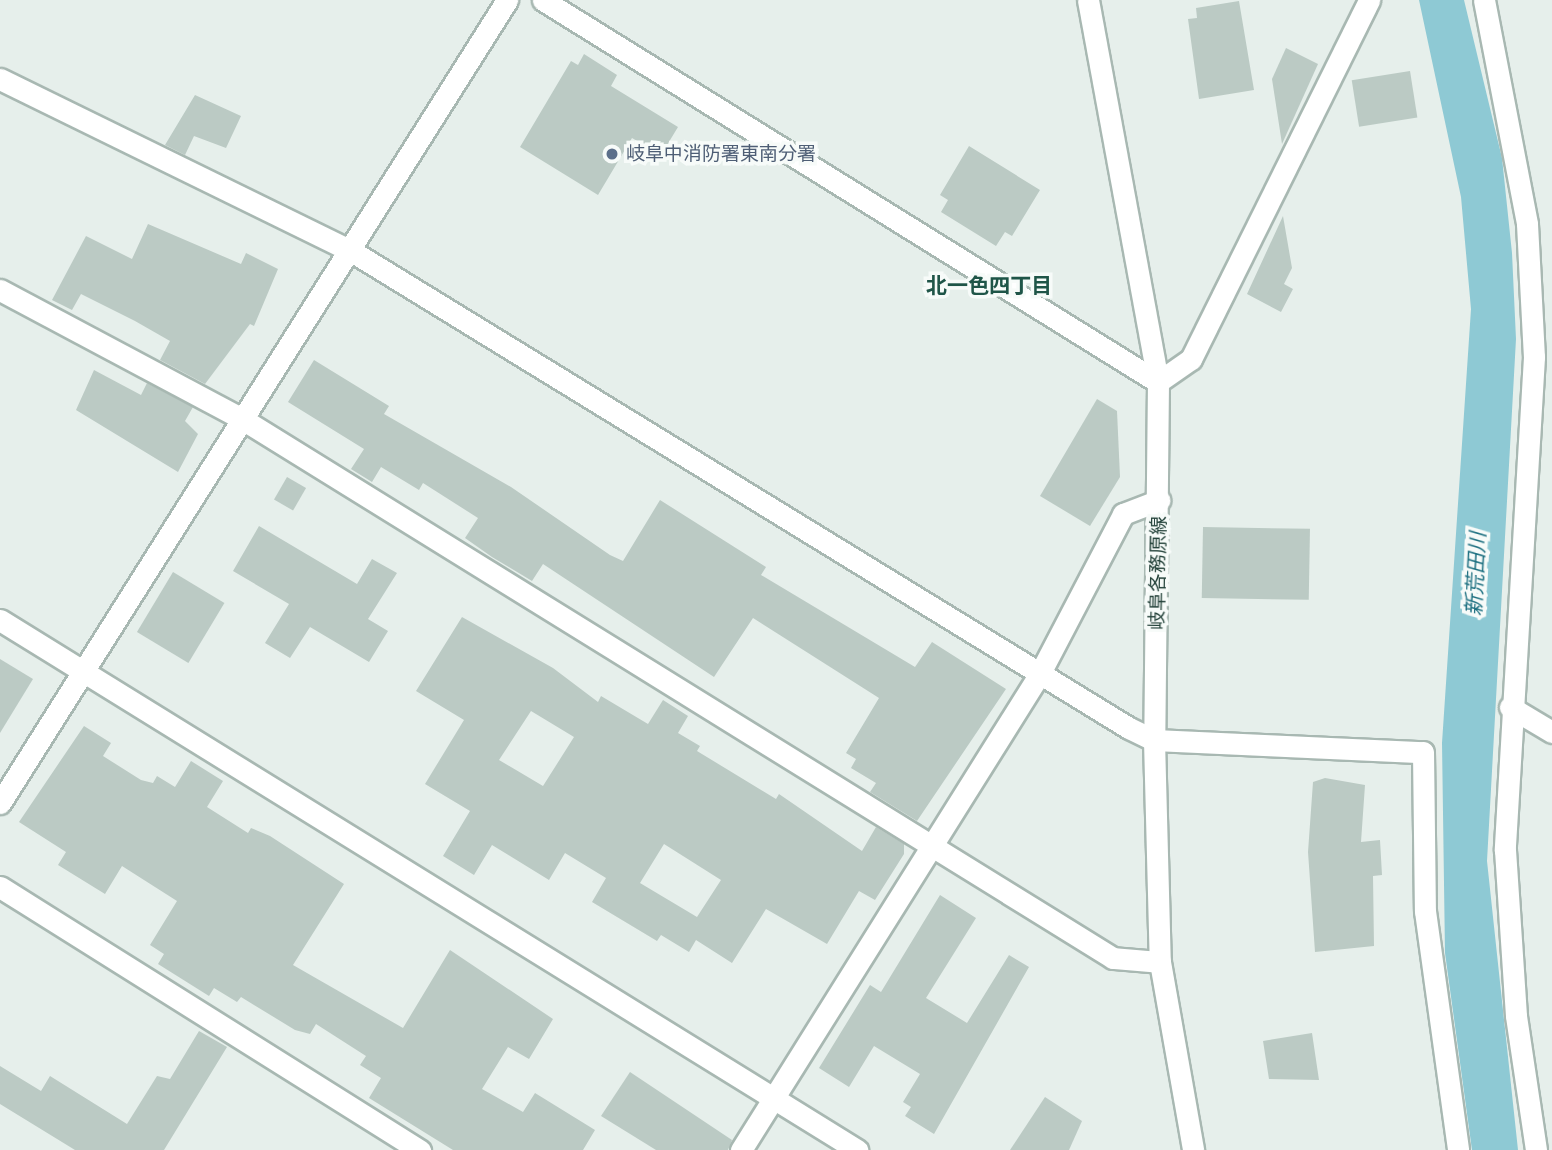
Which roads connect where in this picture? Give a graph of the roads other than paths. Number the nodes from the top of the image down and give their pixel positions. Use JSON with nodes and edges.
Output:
{"nodes":[{"id":1,"x":507,"y":0,"type":"edge"},
{"id":2,"x":543,"y":0,"type":"edge"},
{"id":3,"x":1088,"y":0,"type":"edge"},
{"id":4,"x":1369,"y":0,"type":"edge"},
{"id":5,"x":1485,"y":0,"type":"edge"},
{"id":6,"x":0,"y":79,"type":"edge"},
{"id":7,"x":353,"y":252,"type":"junction"},
{"id":8,"x":0,"y":290,"type":"edge"},
{"id":9,"x":1543,"y":362,"type":"edge"},
{"id":10,"x":1158,"y":382,"type":"junction"},
{"id":11,"x":239,"y":417,"type":"junction"},
{"id":12,"x":1160,"y":500,"type":"junction"},
{"id":13,"x":0,"y":620,"type":"edge"},
{"id":14,"x":82,"y":671,"type":"junction"},
{"id":15,"x":1039,"y":674,"type":"junction"},
{"id":16,"x":1510,"y":707,"type":"junction"},
{"id":17,"x":1552,"y":732,"type":"edge"},
{"id":18,"x":1154,"y":740,"type":"junction"},
{"id":19,"x":0,"y":803,"type":"edge"},
{"id":20,"x":930,"y":848,"type":"junction"},
{"id":21,"x":0,"y":887,"type":"edge"},
{"id":22,"x":1160,"y":962,"type":"junction"},
{"id":23,"x":774,"y":1099,"type":"junction"},
{"id":24,"x":1552,"y":1141,"type":"edge"},
{"id":25,"x":420,"y":1150,"type":"edge"},
{"id":26,"x":741,"y":1150,"type":"edge"},
{"id":27,"x":857,"y":1150,"type":"edge"},
{"id":28,"x":1193,"y":1150,"type":"edge"},
{"id":29,"x":1458,"y":1150,"type":"edge"},
{"id":30,"x":1539,"y":1150,"type":"edge"}],
"edges":[{"from":1,"to":7,"type":"street"},
{"from":2,"to":10,"type":"street"},
{"from":3,"to":10,"type":"street","name":"岐阜各務原線"},
{"from":4,"to":10,"type":"street"},
{"from":5,"to":9,"type":"street"},
{"from":6,"to":7,"type":"street"},
{"from":7,"to":11,"type":"street"},
{"from":7,"to":15,"type":"street"},
{"from":8,"to":11,"type":"street"},
{"from":9,"to":16,"type":"street"},
{"from":10,"to":12,"type":"street","name":"岐阜各務原線"},
{"from":11,"to":14,"type":"street"},
{"from":11,"to":20,"type":"street"},
{"from":12,"to":15,"type":"street"},
{"from":12,"to":18,"type":"street","name":"岐阜各務原線"},
{"from":13,"to":14,"type":"street"},
{"from":14,"to":19,"type":"street"},
{"from":14,"to":23,"type":"street"},
{"from":15,"to":18,"type":"street"},
{"from":15,"to":20,"type":"street"},
{"from":16,"to":17,"type":"street"},
{"from":16,"to":30,"type":"street"},
{"from":18,"to":22,"type":"street","name":"岐阜各務原線"},
{"from":18,"to":29,"type":"street"},
{"from":20,"to":22,"type":"street"},
{"from":20,"to":23,"type":"street"},
{"from":21,"to":25,"type":"street"},
{"from":22,"to":28,"type":"street","name":"岐阜各務原線"},
{"from":23,"to":26,"type":"street"},
{"from":23,"to":27,"type":"street"},
{"from":24,"to":30,"type":"street"}]}
